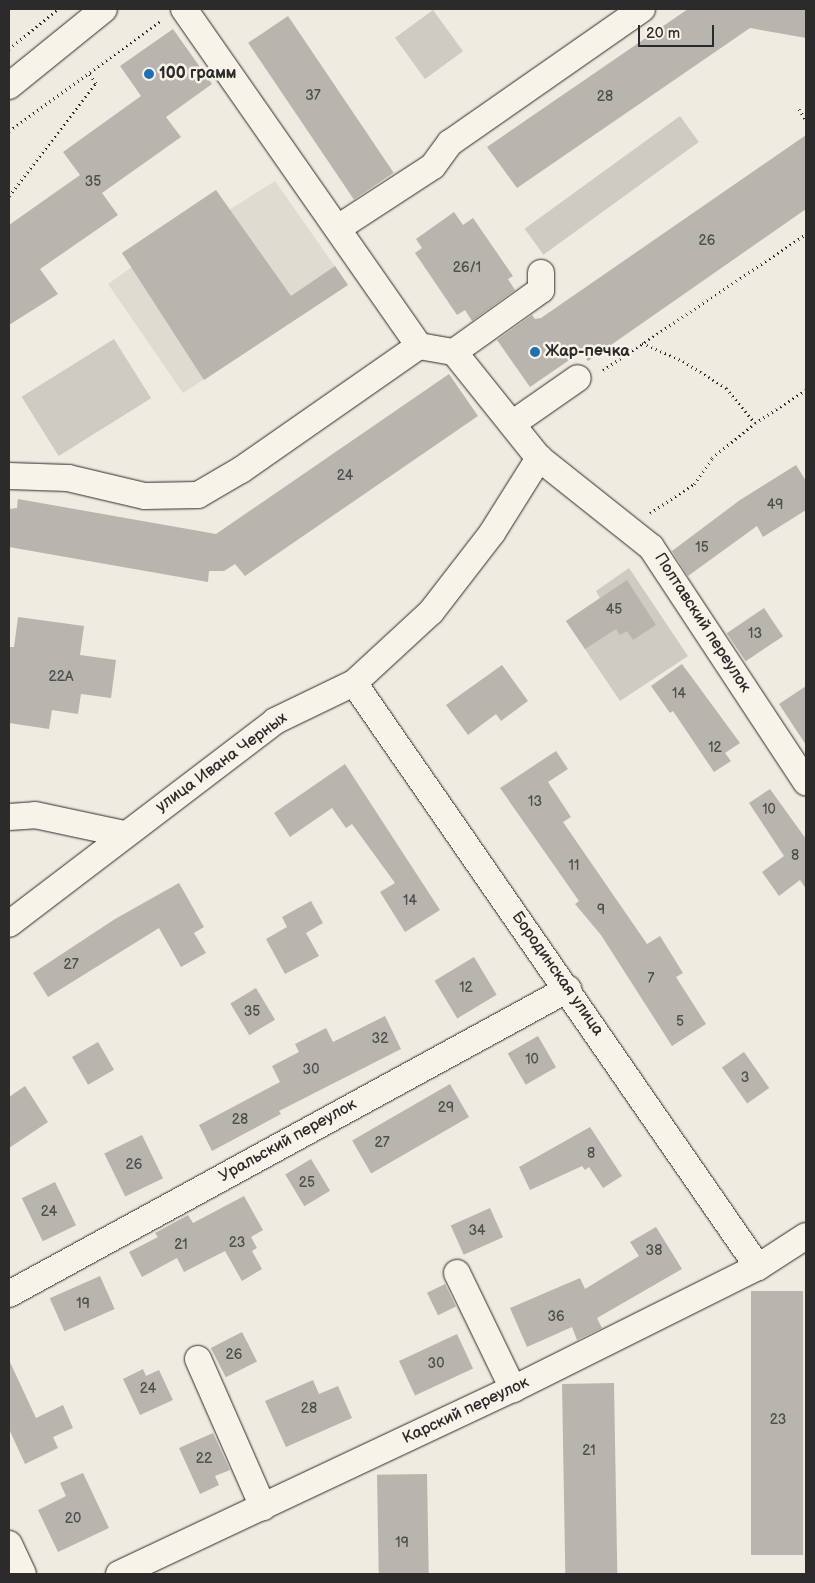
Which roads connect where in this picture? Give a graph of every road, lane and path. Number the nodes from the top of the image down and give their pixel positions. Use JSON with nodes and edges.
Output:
{"nodes":[{"id":1,"x":58,"y":9,"type":"edge"},
{"id":2,"x":104,"y":9,"type":"edge"},
{"id":3,"x":642,"y":9,"type":"edge"},
{"id":4,"x":176,"y":12,"type":"edge"},
{"id":5,"x":9,"y":49,"type":"edge"},
{"id":6,"x":89,"y":73,"type":"junction"},
{"id":7,"x":9,"y":86,"type":"edge"},
{"id":8,"x":799,"y":110,"type":"dead end"},
{"id":9,"x":806,"y":120,"type":"edge"},
{"id":10,"x":9,"y":131,"type":"edge"},
{"id":11,"x":9,"y":196,"type":"edge"},
{"id":12,"x":338,"y":228,"type":"junction"},
{"id":13,"x":806,"y":234,"type":"edge"},
{"id":14,"x":541,"y":273,"type":"dead end"},
{"id":15,"x":642,"y":344,"type":"junction"},
{"id":16,"x":419,"y":346,"type":"junction"},
{"id":17,"x":454,"y":352,"type":"junction"},
{"id":18,"x":578,"y":378,"type":"joint"},
{"id":19,"x":806,"y":390,"type":"edge"},
{"id":20,"x":755,"y":423,"type":"junction"},
{"id":21,"x":512,"y":424,"type":"junction"},
{"id":22,"x":540,"y":458,"type":"junction"},
{"id":23,"x":9,"y":476,"type":"edge"},
{"id":24,"x":626,"y":528,"type":"junction"},
{"id":25,"x":354,"y":683,"type":"junction"},
{"id":26,"x":806,"y":782,"type":"edge"},
{"id":27,"x":9,"y":817,"type":"edge"},
{"id":28,"x":124,"y":834,"type":"junction"},
{"id":29,"x":9,"y":924,"type":"edge"},
{"id":30,"x":568,"y":988,"type":"junction"},
{"id":31,"x":806,"y":1236,"type":"edge"},
{"id":32,"x":758,"y":1267,"type":"junction"},
{"id":33,"x":457,"y":1273,"type":"dead end"},
{"id":34,"x":9,"y":1294,"type":"edge"},
{"id":35,"x":198,"y":1360,"type":"dead end"},
{"id":36,"x":514,"y":1389,"type":"junction"},
{"id":37,"x":263,"y":1507,"type":"junction"},
{"id":38,"x":9,"y":1544,"type":"edge"},
{"id":39,"x":23,"y":1574,"type":"edge"},
{"id":40,"x":119,"y":1574,"type":"edge"}],
"edges":[{"from":1,"to":5,"type":"path"},
{"from":2,"to":7,"type":"street"},
{"from":3,"to":12,"type":"street"},
{"from":4,"to":6,"type":"path"},
{"from":4,"to":12,"type":"street"},
{"from":6,"to":10,"type":"path"},
{"from":6,"to":11,"type":"path"},
{"from":8,"to":9,"type":"path"},
{"from":12,"to":16,"type":"street"},
{"from":13,"to":15,"type":"path"},
{"from":14,"to":17,"type":"street"},
{"from":15,"to":18,"type":"path"},
{"from":15,"to":20,"type":"path"},
{"from":16,"to":17,"type":"street"},
{"from":16,"to":23,"type":"street"},
{"from":17,"to":21,"type":"street","name":"Полтавский переулок"},
{"from":18,"to":21,"type":"street"},
{"from":19,"to":20,"type":"path"},
{"from":20,"to":24,"type":"path"},
{"from":21,"to":22,"type":"street","name":"Полтавский переулок"},
{"from":22,"to":24,"type":"street","name":"Полтавский переулок"},
{"from":22,"to":25,"type":"street","name":"улица Ивана Черных"},
{"from":24,"to":26,"type":"street","name":"Полтавский переулок"},
{"from":25,"to":28,"type":"street","name":"улица Ивана Черных"},
{"from":25,"to":30,"type":"street","name":"Бородинская улица"},
{"from":27,"to":28,"type":"street"},
{"from":28,"to":29,"type":"street","name":"улица Ивана Черных"},
{"from":30,"to":32,"type":"street","name":"Бородинская улица"},
{"from":30,"to":34,"type":"street","name":"Уральский переулок"},
{"from":31,"to":32,"type":"street","name":"Карский переулок"},
{"from":32,"to":36,"type":"street","name":"Карский переулок"},
{"from":33,"to":36,"type":"street"},
{"from":35,"to":37,"type":"street"},
{"from":36,"to":37,"type":"street","name":"Карский переулок"},
{"from":37,"to":40,"type":"street","name":"Карский переулок"},
{"from":38,"to":39,"type":"street"}]}
